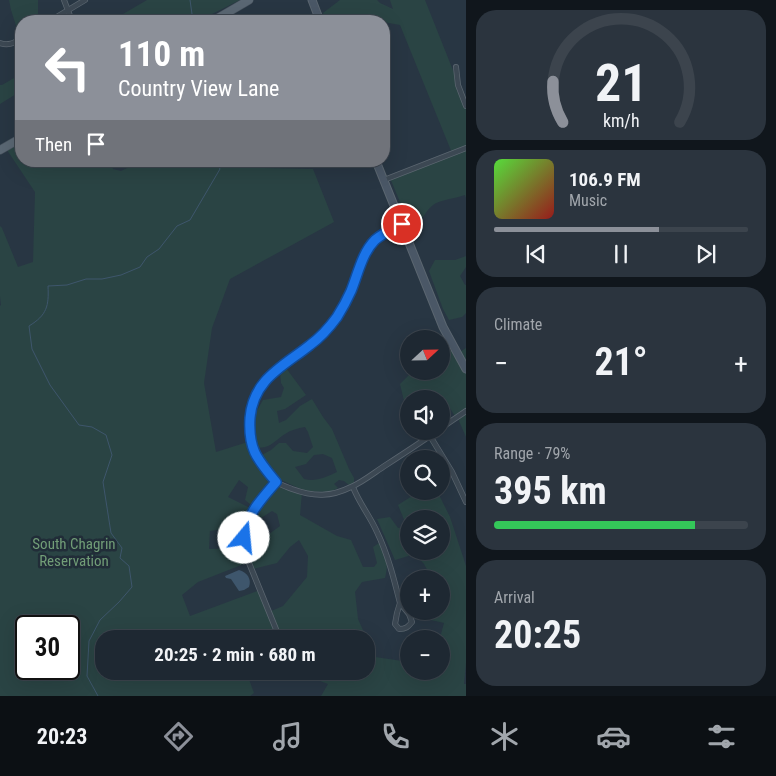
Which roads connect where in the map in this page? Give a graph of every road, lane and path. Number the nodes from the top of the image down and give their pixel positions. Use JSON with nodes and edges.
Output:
{"nodes":[{"id":1,"x":64,"y":0,"type":"edge"},
{"id":2,"x":85,"y":0,"type":"edge"},
{"id":3,"x":249,"y":0,"type":"edge"},
{"id":4,"x":312,"y":0,"type":"edge"},
{"id":5,"x":68,"y":10,"type":"junction"},
{"id":6,"x":60,"y":15,"type":"edge"},
{"id":7,"x":70,"y":15,"type":"edge"},
{"id":8,"x":223,"y":15,"type":"edge"},
{"id":9,"x":318,"y":15,"type":"edge"},
{"id":10,"x":0,"y":43,"type":"edge"},
{"id":11,"x":15,"y":43,"type":"edge"},
{"id":12,"x":456,"y":67,"type":"dead end"},
{"id":13,"x":466,"y":106,"type":"edge"},
{"id":14,"x":15,"y":141,"type":"edge"},
{"id":15,"x":466,"y":148,"type":"edge"},
{"id":16,"x":0,"y":150,"type":"edge"},
{"id":17,"x":379,"y":167,"type":"edge"},
{"id":18,"x":384,"y":180,"type":"junction"},
{"id":19,"x":402,"y":224,"type":"junction"},
{"id":20,"x":466,"y":369,"type":"edge"},
{"id":21,"x":466,"y":411,"type":"edge"},
{"id":22,"x":450,"y":422,"type":"edge"},
{"id":23,"x":424,"y":440,"type":"edge"},
{"id":24,"x":432,"y":440,"type":"edge"},
{"id":25,"x":276,"y":482,"type":"junction"},
{"id":26,"x":353,"y":487,"type":"junction"},
{"id":27,"x":466,"y":502,"type":"edge"},
{"id":28,"x":400,"y":604,"type":"junction"},
{"id":29,"x":276,"y":630,"type":"edge"}],
"edges":[{"from":1,"to":5,"type":"street"},
{"from":2,"to":5,"type":"street"},
{"from":3,"to":8,"type":"main road"},
{"from":4,"to":9,"type":"main road"},
{"from":5,"to":6,"type":"street"},
{"from":5,"to":7,"type":"street"},
{"from":10,"to":11,"type":"street"},
{"from":12,"to":13,"type":"street"},
{"from":14,"to":16,"type":"main road"},
{"from":15,"to":18,"type":"street"},
{"from":17,"to":18,"type":"main road"},
{"from":18,"to":19,"type":"main road"},
{"from":19,"to":20,"type":"main road"},
{"from":19,"to":25,"type":"street"},
{"from":21,"to":22,"type":"street"},
{"from":23,"to":26,"type":"street"},
{"from":24,"to":27,"type":"street"},
{"from":25,"to":26,"type":"street"},
{"from":25,"to":29,"type":"street"},
{"from":26,"to":28,"type":"street"},
{"from":28,"to":28,"type":"street"}]}
